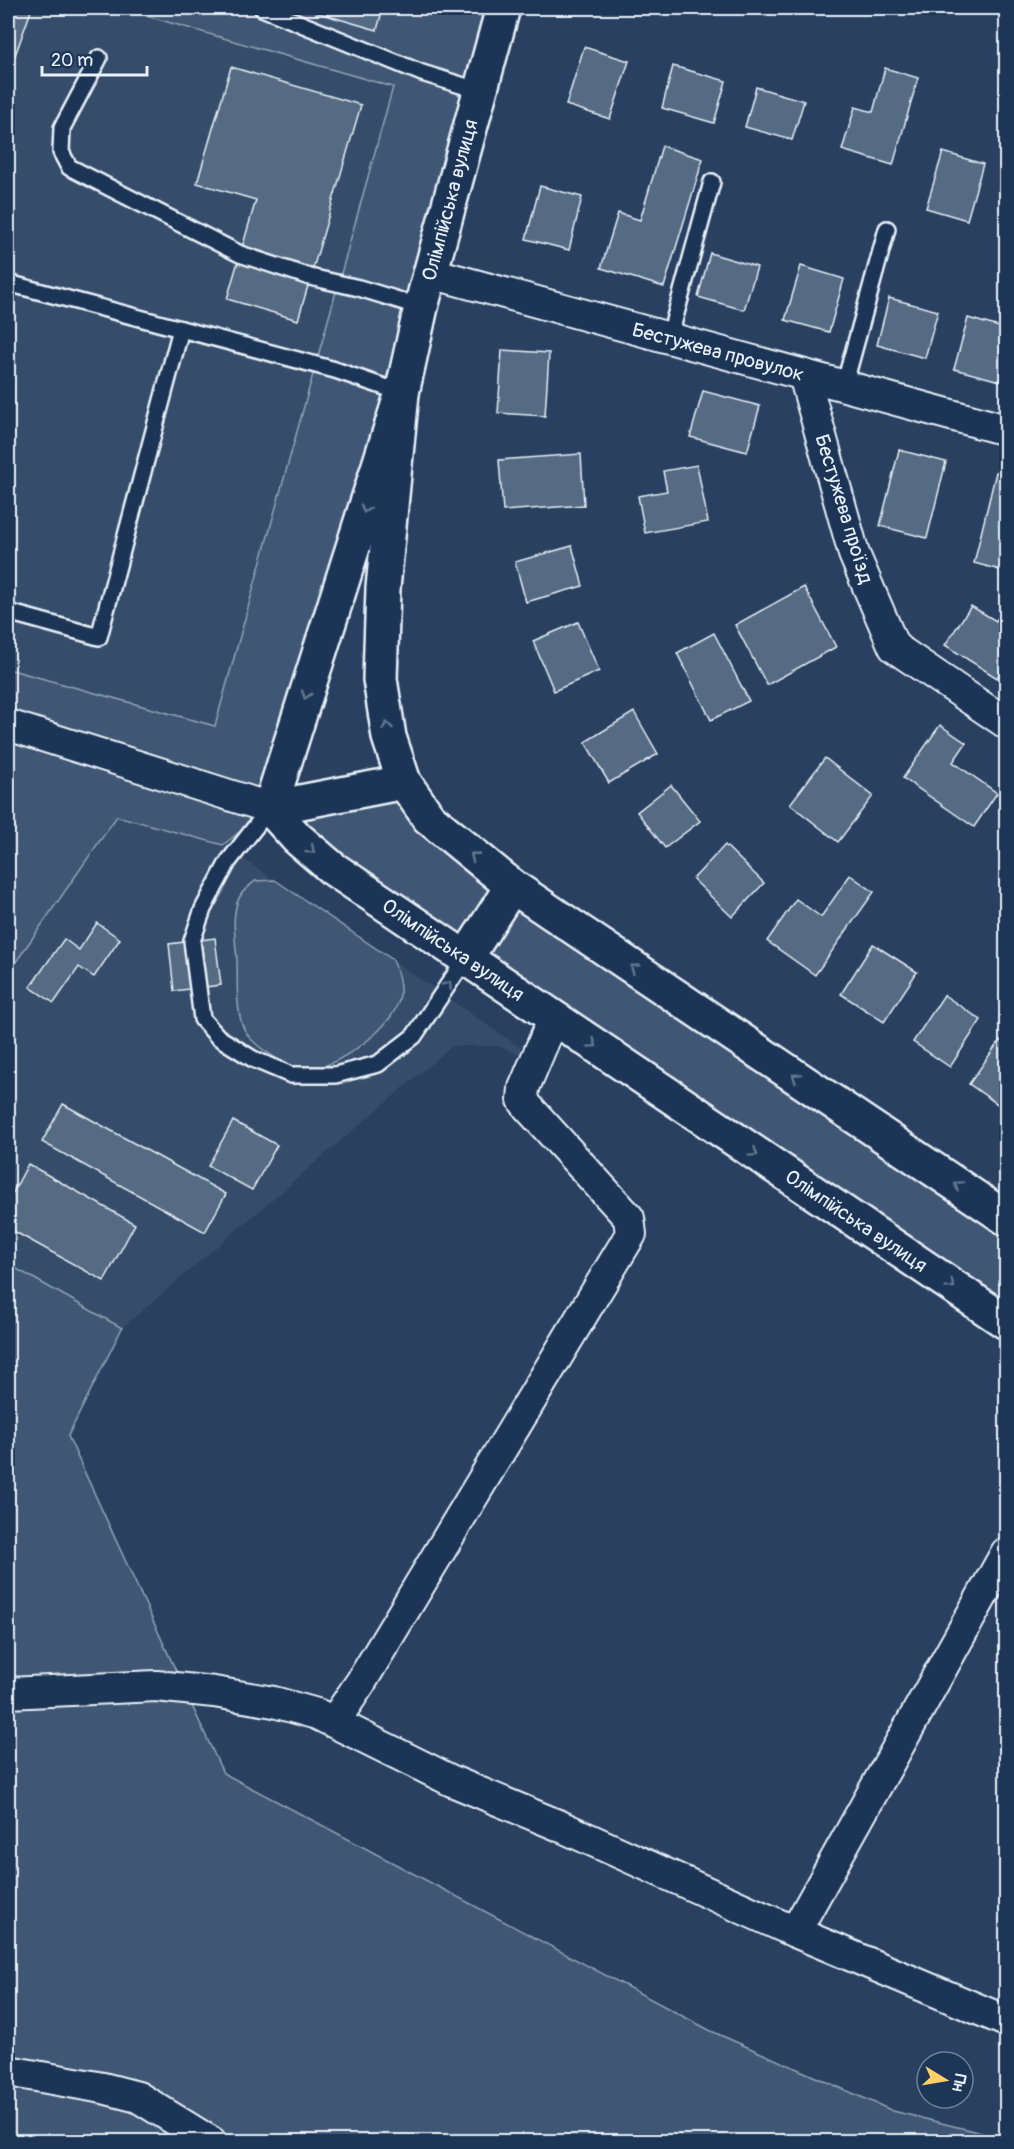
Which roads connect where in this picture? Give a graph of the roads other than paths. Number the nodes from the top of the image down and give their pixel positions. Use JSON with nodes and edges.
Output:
{"nodes":[{"id":1,"x":262,"y":8,"type":"edge"},
{"id":2,"x":503,"y":8,"type":"edge"},
{"id":3,"x":99,"y":58,"type":"dead end"},
{"id":4,"x":480,"y":91,"type":"junction"},
{"id":5,"x":712,"y":182,"type":"dead end"},
{"id":6,"x":887,"y":230,"type":"dead end"},
{"id":7,"x":431,"y":273,"type":"junction"},
{"id":8,"x":8,"y":282,"type":"edge"},
{"id":9,"x":421,"y":307,"type":"junction"},
{"id":10,"x":181,"y":329,"type":"junction"},
{"id":11,"x":669,"y":339,"type":"junction"},
{"id":12,"x":804,"y":375,"type":"junction"},
{"id":13,"x":844,"y":387,"type":"junction"},
{"id":14,"x":402,"y":393,"type":"junction"},
{"id":15,"x":1006,"y":430,"type":"edge"},
{"id":16,"x":8,"y":612,"type":"edge"},
{"id":17,"x":1006,"y":723,"type":"edge"},
{"id":18,"x":8,"y":725,"type":"edge"},
{"id":19,"x":404,"y":782,"type":"junction"},
{"id":20,"x":270,"y":808,"type":"junction"},
{"id":21,"x":512,"y":886,"type":"junction"},
{"id":22,"x":466,"y":958,"type":"junction"},
{"id":23,"x":554,"y":1017,"type":"junction"},
{"id":24,"x":1006,"y":1218,"type":"edge"},
{"id":25,"x":1006,"y":1322,"type":"edge"},
{"id":26,"x":1006,"y":1553,"type":"edge"},
{"id":27,"x":8,"y":1693,"type":"edge"},
{"id":28,"x":334,"y":1722,"type":"junction"},
{"id":29,"x":795,"y":1932,"type":"junction"},
{"id":30,"x":1006,"y":2021,"type":"edge"},
{"id":31,"x":8,"y":2071,"type":"edge"},
{"id":32,"x":211,"y":2142,"type":"edge"}],
"edges":[{"from":1,"to":4,"type":"lane"},
{"from":2,"to":4,"type":"main road","name":"Олімпійська вулиця"},
{"from":3,"to":9,"type":"lane"},
{"from":4,"to":7,"type":"main road","name":"Олімпійська вулиця"},
{"from":5,"to":11,"type":"lane"},
{"from":6,"to":13,"type":"lane"},
{"from":7,"to":9,"type":"main road","name":"Олімпійська вулиця"},
{"from":7,"to":11,"type":"street","name":"Бестужева провулок"},
{"from":8,"to":10,"type":"lane"},
{"from":9,"to":14,"type":"main road","name":"Олімпійська вулиця"},
{"from":10,"to":14,"type":"lane"},
{"from":10,"to":16,"type":"lane"},
{"from":11,"to":12,"type":"street","name":"Бестужева провулок"},
{"from":12,"to":13,"type":"street","name":"Бестужева провулок"},
{"from":12,"to":17,"type":"street","name":"Бестужева проїзд"},
{"from":13,"to":15,"type":"street","name":"Бестужева провулок"},
{"from":19,"to":14,"type":"main road","name":"Олімпійська вулиця","one_way":true},
{"from":14,"to":20,"type":"main road","name":"Олімпійська вулиця","one_way":true},
{"from":18,"to":20,"type":"street"},
{"from":19,"to":20,"type":"main road"},
{"from":21,"to":19,"type":"main road","name":"Олімпійська вулиця","one_way":true},
{"from":20,"to":22,"type":"main road","name":"Олімпійська вулиця","one_way":true},
{"from":20,"to":22,"type":"lane","one_way":true},
{"from":21,"to":22,"type":"main road"},
{"from":24,"to":21,"type":"main road","name":"Олімпійська вулиця","one_way":true},
{"from":22,"to":23,"type":"main road","name":"Олімпійська вулиця"},
{"from":23,"to":25,"type":"main road","name":"Олімпійська вулиця","one_way":true},
{"from":23,"to":28,"type":"street"},
{"from":26,"to":29,"type":"street"},
{"from":27,"to":28,"type":"street"},
{"from":28,"to":29,"type":"street"},
{"from":29,"to":30,"type":"street"},
{"from":31,"to":32,"type":"street"}]}
